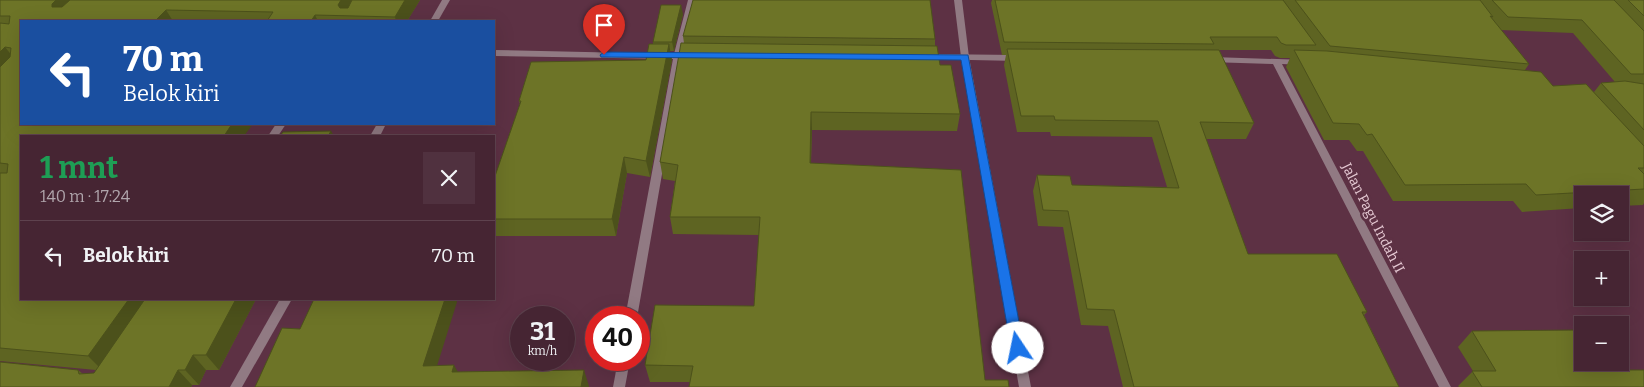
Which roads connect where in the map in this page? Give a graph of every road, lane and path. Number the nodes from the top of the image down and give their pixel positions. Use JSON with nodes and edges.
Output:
{"nodes":[{"id":1,"x":446,"y":0,"type":"edge"},
{"id":2,"x":692,"y":0,"type":"edge"},
{"id":3,"x":958,"y":0,"type":"edge"},
{"id":4,"x":435,"y":20,"type":"edge"},
{"id":5,"x":495,"y":53,"type":"edge"},
{"id":6,"x":678,"y":57,"type":"junction"},
{"id":7,"x":698,"y":57,"type":"edge"},
{"id":8,"x":916,"y":57,"type":"edge"},
{"id":9,"x":965,"y":57,"type":"junction"},
{"id":10,"x":1023,"y":58,"type":"edge"},
{"id":11,"x":1198,"y":60,"type":"edge"},
{"id":12,"x":1276,"y":61,"type":"junction"},
{"id":13,"x":1310,"y":63,"type":"edge"},
{"id":14,"x":281,"y":125,"type":"edge"},
{"id":15,"x":273,"y":135,"type":"edge"},
{"id":16,"x":285,"y":300,"type":"edge"},
{"id":17,"x":633,"y":306,"type":"edge"},
{"id":18,"x":622,"y":371,"type":"edge"},
{"id":19,"x":236,"y":387,"type":"edge"},
{"id":20,"x":619,"y":387,"type":"edge"},
{"id":21,"x":1025,"y":387,"type":"edge"},
{"id":22,"x":1446,"y":387,"type":"edge"}],
"edges":[{"from":1,"to":4,"type":"street"},
{"from":2,"to":6,"type":"street"},
{"from":3,"to":9,"type":"street"},
{"from":5,"to":6,"type":"street"},
{"from":6,"to":7,"type":"street"},
{"from":6,"to":17,"type":"street"},
{"from":8,"to":9,"type":"street"},
{"from":9,"to":10,"type":"street"},
{"from":9,"to":21,"type":"street"},
{"from":11,"to":12,"type":"street"},
{"from":12,"to":13,"type":"street"},
{"from":12,"to":22,"type":"street","name":"Jalan Pagu Indah II"},
{"from":14,"to":15,"type":"street"},
{"from":16,"to":19,"type":"street"},
{"from":18,"to":20,"type":"street"}]}
